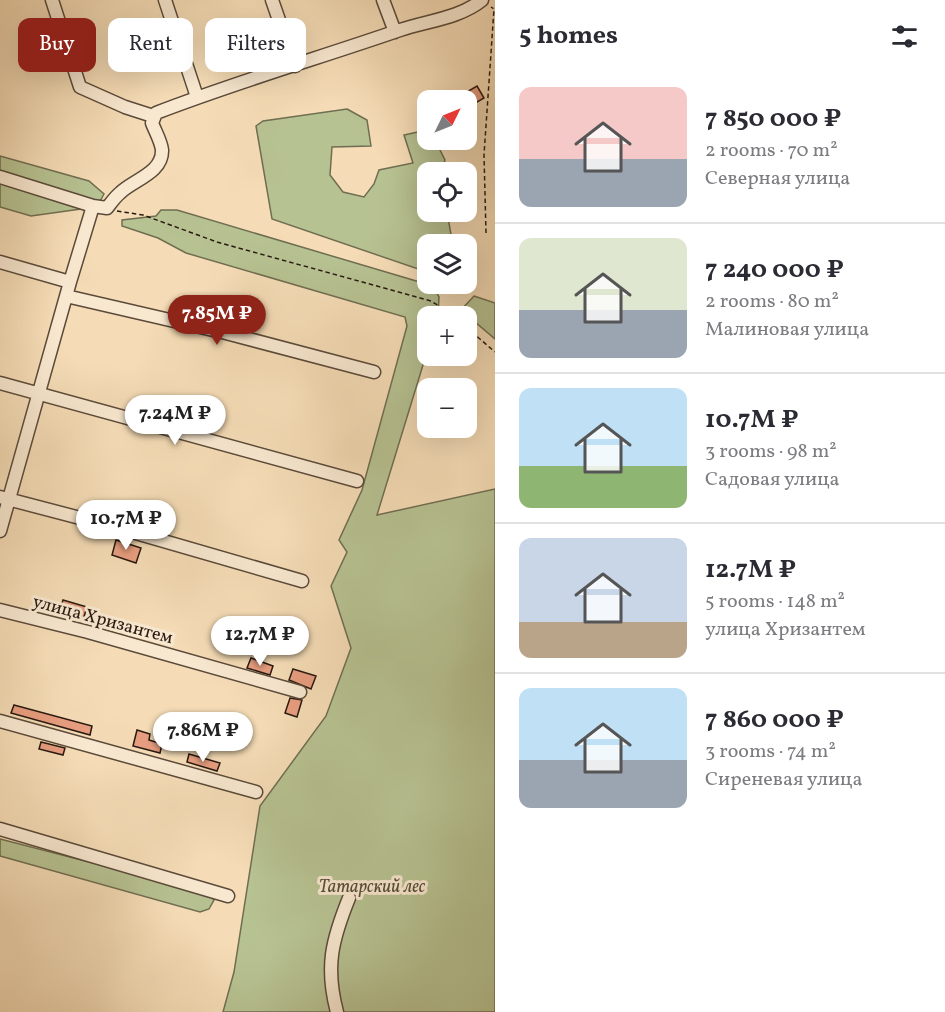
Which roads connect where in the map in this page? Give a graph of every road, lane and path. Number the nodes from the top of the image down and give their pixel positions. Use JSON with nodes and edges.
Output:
{"nodes":[{"id":1,"x":52,"y":0,"type":"edge"},
{"id":2,"x":165,"y":0,"type":"edge"},
{"id":3,"x":272,"y":0,"type":"edge"},
{"id":4,"x":383,"y":0,"type":"edge"},
{"id":5,"x":485,"y":2,"type":"edge"},
{"id":6,"x":278,"y":18,"type":"edge"},
{"id":7,"x":394,"y":32,"type":"junction"},
{"id":8,"x":306,"y":62,"type":"edge"},
{"id":9,"x":276,"y":72,"type":"edge"},
{"id":10,"x":197,"y":97,"type":"junction"},
{"id":11,"x":153,"y":116,"type":"junction"},
{"id":12,"x":0,"y":177,"type":"edge"},
{"id":13,"x":93,"y":206,"type":"junction"},
{"id":14,"x":107,"y":208,"type":"junction"},
{"id":15,"x":486,"y":233,"type":"dead end"},
{"id":16,"x":0,"y":262,"type":"edge"},
{"id":17,"x":70,"y":282,"type":"junction"},
{"id":18,"x":66,"y":296,"type":"junction"},
{"id":19,"x":439,"y":306,"type":"edge"},
{"id":20,"x":477,"y":336,"type":"edge"},
{"id":21,"x":495,"y":352,"type":"edge"},
{"id":22,"x":374,"y":372,"type":"dead end"},
{"id":23,"x":0,"y":383,"type":"edge"},
{"id":24,"x":40,"y":393,"type":"junction"},
{"id":25,"x":357,"y":481,"type":"dead end"},
{"id":26,"x":4,"y":498,"type":"edge"},
{"id":27,"x":0,"y":531,"type":"edge"},
{"id":28,"x":302,"y":581,"type":"dead end"},
{"id":29,"x":0,"y":610,"type":"edge"},
{"id":30,"x":300,"y":692,"type":"dead end"},
{"id":31,"x":0,"y":721,"type":"edge"},
{"id":32,"x":256,"y":792,"type":"dead end"},
{"id":33,"x":0,"y":829,"type":"edge"},
{"id":34,"x":228,"y":896,"type":"dead end"},
{"id":35,"x":350,"y":898,"type":"dead end"},
{"id":36,"x":337,"y":1012,"type":"edge"}],
"edges":[{"from":1,"to":11,"type":"street"},
{"from":2,"to":10,"type":"street"},
{"from":3,"to":6,"type":"street"},
{"from":4,"to":7,"type":"street"},
{"from":5,"to":7,"type":"street"},
{"from":5,"to":15,"type":"path"},
{"from":7,"to":8,"type":"street"},
{"from":9,"to":10,"type":"street"},
{"from":10,"to":11,"type":"street"},
{"from":11,"to":14,"type":"street"},
{"from":12,"to":13,"type":"street"},
{"from":13,"to":14,"type":"street"},
{"from":13,"to":17,"type":"street"},
{"from":14,"to":19,"type":"path"},
{"from":16,"to":17,"type":"street"},
{"from":17,"to":18,"type":"street"},
{"from":18,"to":22,"type":"street"},
{"from":18,"to":24,"type":"street"},
{"from":20,"to":21,"type":"path"},
{"from":23,"to":24,"type":"street"},
{"from":24,"to":25,"type":"street"},
{"from":24,"to":26,"type":"street"},
{"from":26,"to":27,"type":"street"},
{"from":26,"to":28,"type":"street"},
{"from":29,"to":30,"type":"street","name":"улица Хризантем"},
{"from":31,"to":32,"type":"street"},
{"from":33,"to":34,"type":"street"},
{"from":35,"to":36,"type":"street"}]}
